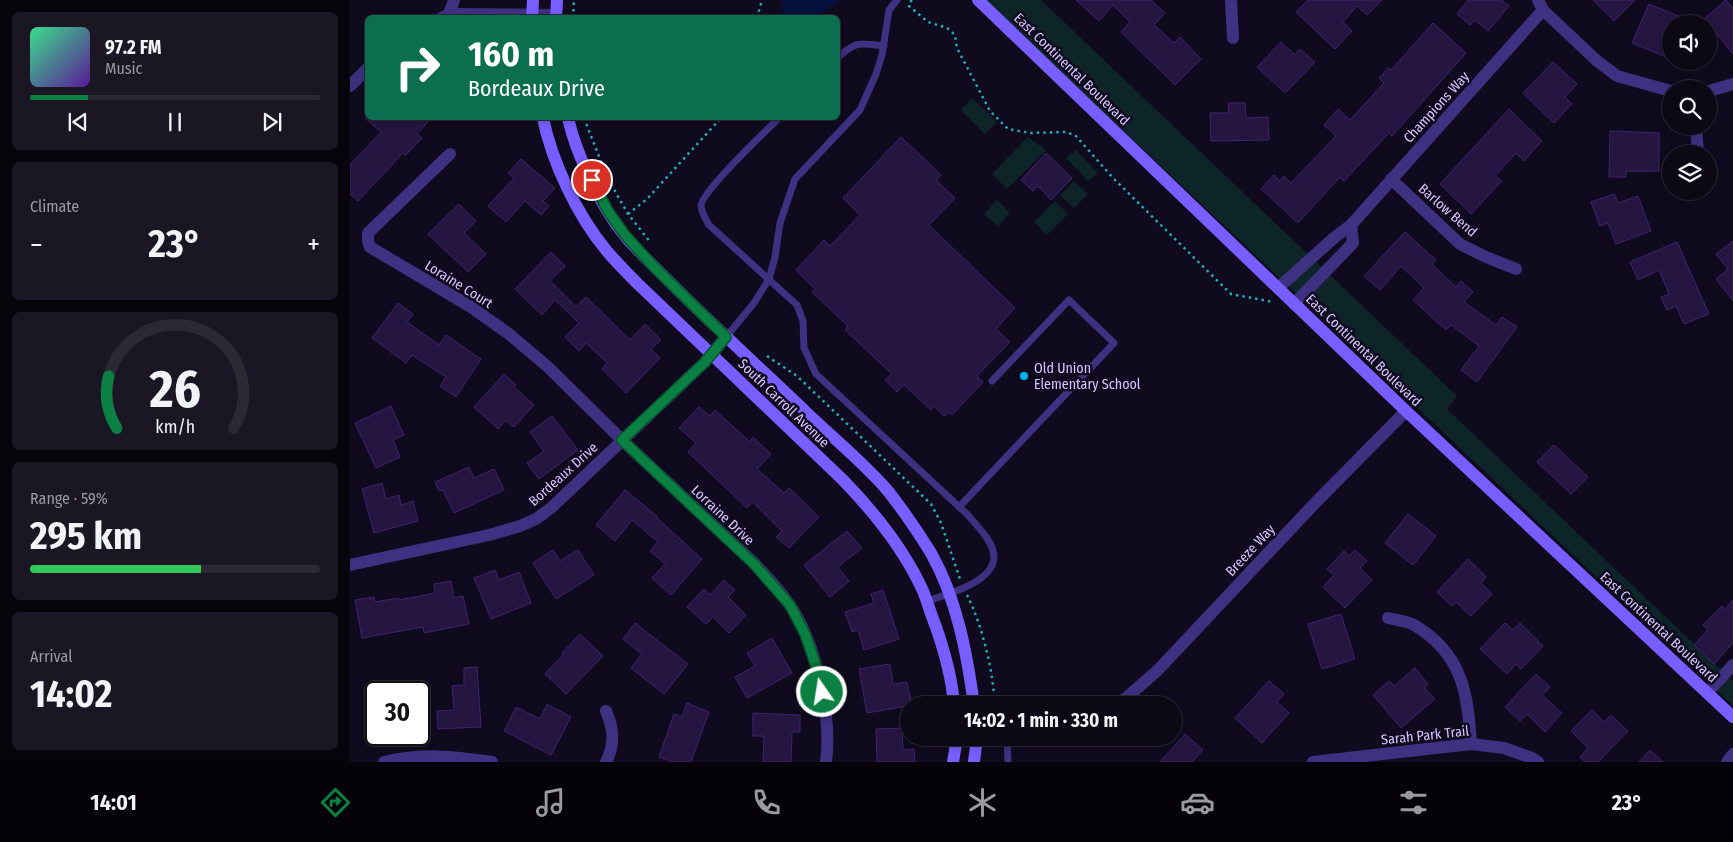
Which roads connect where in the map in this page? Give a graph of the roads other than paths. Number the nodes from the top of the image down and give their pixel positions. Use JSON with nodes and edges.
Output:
{"nodes":[{"id":1,"x":454,"y":0,"type":"edge"},
{"id":2,"x":533,"y":0,"type":"edge"},
{"id":3,"x":557,"y":0,"type":"edge"},
{"id":4,"x":897,"y":0,"type":"edge"},
{"id":5,"x":978,"y":0,"type":"edge"},
{"id":6,"x":1231,"y":0,"type":"edge"},
{"id":7,"x":1540,"y":5,"type":"edge"},
{"id":8,"x":446,"y":15,"type":"edge"},
{"id":9,"x":532,"y":15,"type":"edge"},
{"id":10,"x":556,"y":15,"type":"edge"},
{"id":11,"x":1233,"y":38,"type":"dead end"},
{"id":12,"x":884,"y":46,"type":"junction"},
{"id":13,"x":840,"y":55,"type":"edge"},
{"id":14,"x":365,"y":71,"type":"edge"},
{"id":15,"x":1733,"y":84,"type":"edge"},
{"id":16,"x":350,"y":86,"type":"edge"},
{"id":17,"x":1662,"y":88,"type":"edge"},
{"id":18,"x":1717,"y":89,"type":"edge"},
{"id":19,"x":543,"y":120,"type":"edge"},
{"id":20,"x":569,"y":120,"type":"edge"},
{"id":21,"x":777,"y":120,"type":"edge"},
{"id":22,"x":450,"y":154,"type":"dead end"},
{"id":23,"x":1391,"y":179,"type":"junction"},
{"id":24,"x":1351,"y":225,"type":"junction"},
{"id":25,"x":1516,"y":269,"type":"dead end"},
{"id":26,"x":769,"y":279,"type":"junction"},
{"id":27,"x":1278,"y":288,"type":"junction"},
{"id":28,"x":1294,"y":304,"type":"junction"},
{"id":29,"x":726,"y":337,"type":"junction"},
{"id":30,"x":711,"y":354,"type":"junction"},
{"id":31,"x":992,"y":381,"type":"dead end"},
{"id":32,"x":1406,"y":411,"type":"junction"},
{"id":33,"x":622,"y":440,"type":"junction"},
{"id":34,"x":959,"y":507,"type":"junction"},
{"id":35,"x":350,"y":565,"type":"edge"},
{"id":36,"x":948,"y":594,"type":"junction"},
{"id":37,"x":927,"y":601,"type":"junction"},
{"id":38,"x":1388,"y":618,"type":"dead end"},
{"id":39,"x":1733,"y":665,"type":"edge"},
{"id":40,"x":1707,"y":693,"type":"junction"},
{"id":41,"x":953,"y":696,"type":"edge"},
{"id":42,"x":973,"y":696,"type":"edge"},
{"id":43,"x":1128,"y":696,"type":"edge"},
{"id":44,"x":606,"y":712,"type":"dead end"},
{"id":45,"x":1733,"y":717,"type":"edge"},
{"id":46,"x":1472,"y":744,"type":"junction"},
{"id":47,"x":955,"y":746,"type":"edge"},
{"id":48,"x":976,"y":746,"type":"edge"},
{"id":49,"x":1007,"y":746,"type":"edge"},
{"id":50,"x":1733,"y":754,"type":"edge"},
{"id":51,"x":384,"y":762,"type":"edge"},
{"id":52,"x":492,"y":762,"type":"edge"},
{"id":53,"x":606,"y":762,"type":"edge"},
{"id":54,"x":826,"y":762,"type":"edge"},
{"id":55,"x":954,"y":762,"type":"edge"},
{"id":56,"x":974,"y":762,"type":"edge"},
{"id":57,"x":1008,"y":762,"type":"edge"},
{"id":58,"x":1313,"y":762,"type":"edge"},
{"id":59,"x":1538,"y":762,"type":"edge"},
{"id":60,"x":1727,"y":762,"type":"edge"}],
"edges":[{"from":1,"to":8,"type":"street"},
{"from":2,"to":9,"type":"main road"},
{"from":3,"to":10,"type":"main road"},
{"from":4,"to":12,"type":"lane"},
{"from":5,"to":27,"type":"main road","name":"East Continental Boulevard"},
{"from":6,"to":11,"type":"street"},
{"from":7,"to":17,"type":"street"},
{"from":7,"to":23,"type":"street","name":"Champions Way"},
{"from":12,"to":13,"type":"lane"},
{"from":12,"to":26,"type":"lane"},
{"from":14,"to":16,"type":"street"},
{"from":15,"to":18,"type":"street"},
{"from":19,"to":30,"type":"main road","name":"South Carroll Avenue"},
{"from":20,"to":29,"type":"main road","name":"South Carroll Avenue"},
{"from":21,"to":26,"type":"lane"},
{"from":22,"to":33,"type":"street","name":"Loraine Court"},
{"from":23,"to":24,"type":"street","name":"Champions Way"},
{"from":23,"to":25,"type":"street","name":"Barlow Bend"},
{"from":24,"to":27,"type":"street","name":"Champions Way"},
{"from":24,"to":28,"type":"street"},
{"from":26,"to":29,"type":"lane"},
{"from":26,"to":34,"type":"lane"},
{"from":27,"to":28,"type":"main road","name":"East Continental Boulevard"},
{"from":28,"to":32,"type":"main road","name":"East Continental Boulevard"},
{"from":29,"to":30,"type":"street","name":"Bordeaux Drive"},
{"from":29,"to":36,"type":"main road","name":"South Carroll Avenue"},
{"from":30,"to":33,"type":"street","name":"Bordeaux Drive"},
{"from":30,"to":37,"type":"main road","name":"South Carroll Avenue"},
{"from":31,"to":34,"type":"lane"},
{"from":32,"to":40,"type":"main road","name":"East Continental Boulevard"},
{"from":32,"to":43,"type":"street","name":"Breeze Way"},
{"from":33,"to":35,"type":"street","name":"Bordeaux Drive"},
{"from":33,"to":54,"type":"street","name":"Lorraine Drive"},
{"from":34,"to":36,"type":"lane"},
{"from":36,"to":37,"type":"lane"},
{"from":36,"to":42,"type":"main road","name":"South Carroll Avenue"},
{"from":37,"to":41,"type":"main road","name":"South Carroll Avenue"},
{"from":38,"to":46,"type":"street"},
{"from":39,"to":40,"type":"street"},
{"from":40,"to":45,"type":"main road","name":"East Continental Boulevard"},
{"from":44,"to":53,"type":"street"},
{"from":46,"to":58,"type":"street","name":"Sarah Park Trail"},
{"from":46,"to":59,"type":"street","name":"Sarah Park Trail"},
{"from":47,"to":55,"type":"main road"},
{"from":48,"to":56,"type":"main road"},
{"from":49,"to":57,"type":"lane"},
{"from":50,"to":60,"type":"street"},
{"from":51,"to":52,"type":"street"}]}
